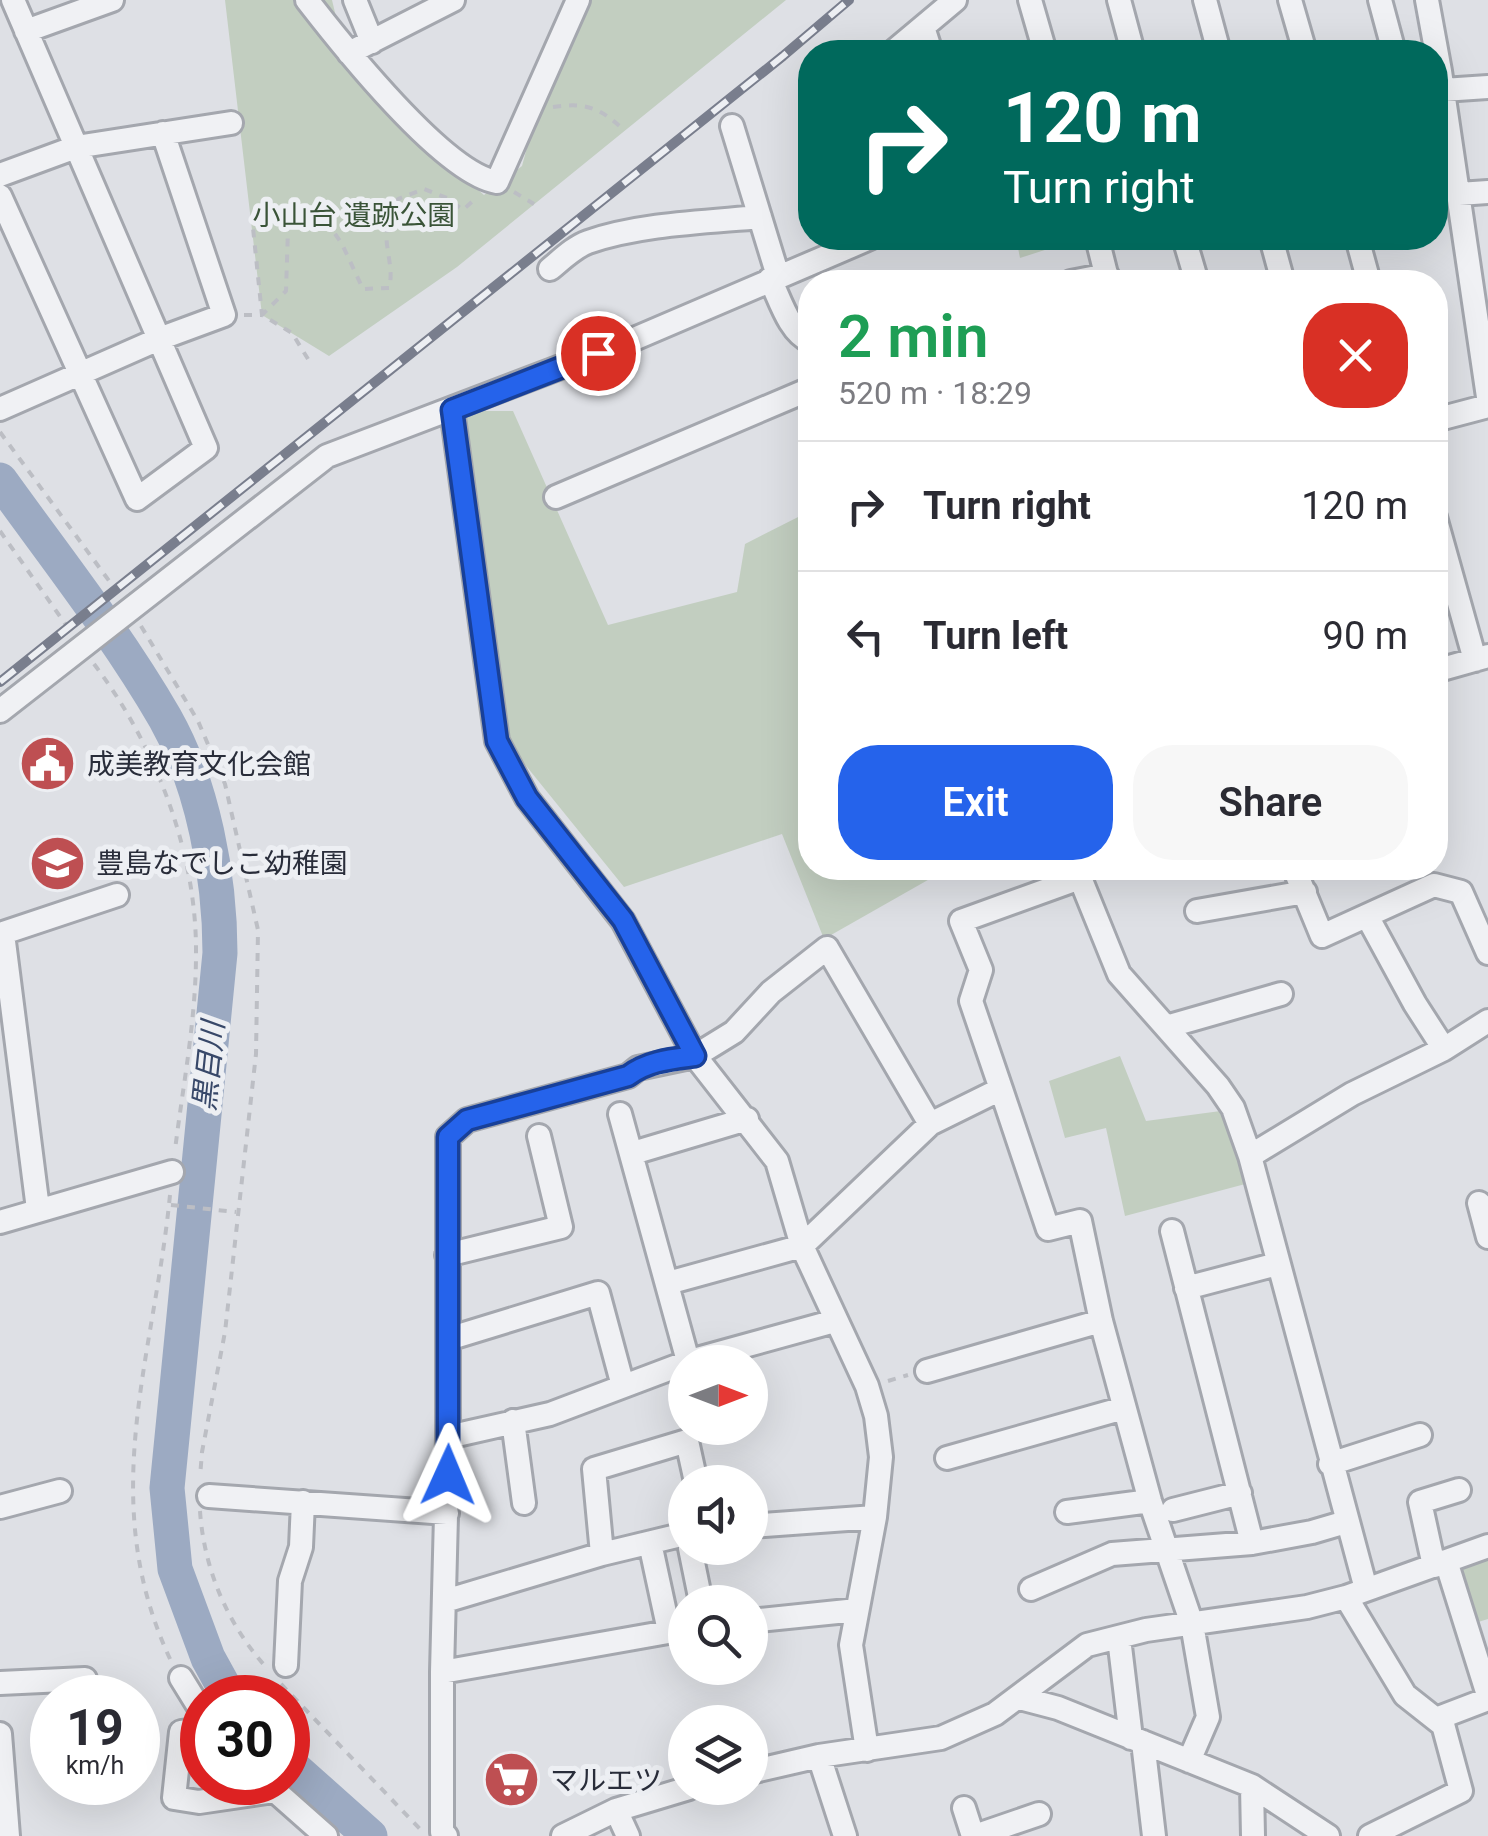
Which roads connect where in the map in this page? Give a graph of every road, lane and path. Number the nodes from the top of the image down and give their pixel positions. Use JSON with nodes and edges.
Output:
{"nodes":[{"id":1,"x":13,"y":0,"type":"edge"},
{"id":2,"x":112,"y":0,"type":"edge"},
{"id":3,"x":307,"y":0,"type":"edge"},
{"id":4,"x":355,"y":0,"type":"edge"},
{"id":5,"x":453,"y":0,"type":"edge"},
{"id":6,"x":578,"y":0,"type":"edge"},
{"id":7,"x":955,"y":0,"type":"edge"},
{"id":8,"x":1030,"y":0,"type":"edge"},
{"id":9,"x":1119,"y":0,"type":"edge"},
{"id":10,"x":1205,"y":0,"type":"edge"},
{"id":11,"x":1290,"y":0,"type":"edge"},
{"id":12,"x":1380,"y":0,"type":"edge"},
{"id":13,"x":1427,"y":0,"type":"edge"},
{"id":14,"x":923,"y":27,"type":"junction"},
{"id":15,"x":26,"y":31,"type":"junction"},
{"id":16,"x":907,"y":40,"type":"edge"},
{"id":17,"x":928,"y":40,"type":"edge"},
{"id":18,"x":1042,"y":40,"type":"edge"},
{"id":19,"x":1130,"y":40,"type":"edge"},
{"id":20,"x":1216,"y":40,"type":"edge"},
{"id":21,"x":1302,"y":40,"type":"edge"},
{"id":22,"x":1391,"y":40,"type":"edge"},
{"id":23,"x":1434,"y":40,"type":"edge"},
{"id":24,"x":372,"y":42,"type":"junction"},
{"id":25,"x":349,"y":54,"type":"junction"},
{"id":26,"x":1448,"y":80,"type":"edge"},
{"id":27,"x":1488,"y":87,"type":"edge"},
{"id":28,"x":528,"y":110,"type":"junction"},
{"id":29,"x":231,"y":123,"type":"dead end"},
{"id":30,"x":732,"y":126,"type":"dead end"},
{"id":31,"x":624,"y":130,"type":"dead end"},
{"id":32,"x":1448,"y":130,"type":"edge"},
{"id":33,"x":163,"y":133,"type":"junction"},
{"id":34,"x":76,"y":147,"type":"junction"},
{"id":35,"x":0,"y":175,"type":"edge"},
{"id":36,"x":486,"y":180,"type":"junction"},
{"id":37,"x":1488,"y":192,"type":"edge"},
{"id":38,"x":1458,"y":194,"type":"junction"},
{"id":39,"x":0,"y":196,"type":"edge"},
{"id":40,"x":760,"y":217,"type":"junction"},
{"id":41,"x":252,"y":228,"type":"dead end"},
{"id":42,"x":840,"y":250,"type":"edge"},
{"id":43,"x":550,"y":268,"type":"dead end"},
{"id":44,"x":774,"y":277,"type":"junction"},
{"id":45,"x":262,"y":315,"type":"junction"},
{"id":46,"x":798,"y":333,"type":"edge"},
{"id":47,"x":159,"y":338,"type":"junction"},
{"id":48,"x":1486,"y":358,"type":"edge"},
{"id":49,"x":308,"y":359,"type":"dead end"},
{"id":50,"x":79,"y":374,"type":"junction"},
{"id":51,"x":798,"y":394,"type":"edge"},
{"id":52,"x":1488,"y":397,"type":"edge"},
{"id":53,"x":1488,"y":406,"type":"edge"},
{"id":54,"x":0,"y":410,"type":"edge"},
{"id":55,"x":452,"y":410,"type":"junction"},
{"id":56,"x":1448,"y":417,"type":"edge"},
{"id":57,"x":0,"y":432,"type":"edge"},
{"id":58,"x":556,"y":497,"type":"dead end"},
{"id":59,"x":0,"y":530,"type":"edge"},
{"id":60,"x":1448,"y":557,"type":"edge"},
{"id":61,"x":127,"y":610,"type":"junction"},
{"id":62,"x":83,"y":644,"type":"junction"},
{"id":63,"x":1481,"y":658,"type":"edge"},
{"id":64,"x":1448,"y":667,"type":"edge"},
{"id":65,"x":0,"y":710,"type":"edge"},
{"id":66,"x":1061,"y":880,"type":"edge"},
{"id":67,"x":1081,"y":880,"type":"edge"},
{"id":68,"x":1299,"y":880,"type":"edge"},
{"id":69,"x":1304,"y":892,"type":"junction"},
{"id":70,"x":117,"y":896,"type":"dead end"},
{"id":71,"x":1197,"y":912,"type":"dead end"},
{"id":72,"x":1367,"y":916,"type":"junction"},
{"id":73,"x":1,"y":934,"type":"edge"},
{"id":74,"x":1488,"y":953,"type":"edge"},
{"id":75,"x":1280,"y":994,"type":"dead end"},
{"id":76,"x":1488,"y":1021,"type":"edge"},
{"id":77,"x":1166,"y":1027,"type":"junction"},
{"id":78,"x":1444,"y":1049,"type":"junction"},
{"id":79,"x":695,"y":1056,"type":"junction"},
{"id":80,"x":1001,"y":1089,"type":"junction"},
{"id":81,"x":620,"y":1114,"type":"dead end"},
{"id":82,"x":746,"y":1119,"type":"junction"},
{"id":83,"x":930,"y":1124,"type":"junction"},
{"id":84,"x":539,"y":1136,"type":"dead end"},
{"id":85,"x":632,"y":1154,"type":"junction"},
{"id":86,"x":1250,"y":1156,"type":"junction"},
{"id":87,"x":172,"y":1172,"type":"junction"},
{"id":88,"x":1480,"y":1203,"type":"dead end"},
{"id":89,"x":171,"y":1205,"type":"junction"},
{"id":90,"x":38,"y":1209,"type":"junction"},
{"id":91,"x":236,"y":1212,"type":"junction"},
{"id":92,"x":0,"y":1222,"type":"edge"},
{"id":93,"x":1172,"y":1230,"type":"dead end"},
{"id":94,"x":1488,"y":1237,"type":"edge"},
{"id":95,"x":802,"y":1246,"type":"junction"},
{"id":96,"x":447,"y":1255,"type":"junction"},
{"id":97,"x":1277,"y":1264,"type":"junction"},
{"id":98,"x":668,"y":1282,"type":"junction"},
{"id":99,"x":1186,"y":1288,"type":"junction"},
{"id":100,"x":835,"y":1321,"type":"junction"},
{"id":101,"x":1101,"y":1322,"type":"junction"},
{"id":102,"x":448,"y":1338,"type":"junction"},
{"id":103,"x":682,"y":1345,"type":"edge"},
{"id":104,"x":748,"y":1345,"type":"edge"},
{"id":105,"x":668,"y":1369,"type":"edge"},
{"id":106,"x":928,"y":1370,"type":"joint"},
{"id":107,"x":623,"y":1386,"type":"junction"},
{"id":108,"x":867,"y":1386,"type":"junction"},
{"id":109,"x":1124,"y":1408,"type":"junction"},
{"id":110,"x":513,"y":1421,"type":"junction"},
{"id":111,"x":1420,"y":1435,"type":"dead end"},
{"id":112,"x":448,"y":1437,"type":"junction"},
{"id":113,"x":947,"y":1458,"type":"dead end"},
{"id":114,"x":1330,"y":1464,"type":"junction"},
{"id":115,"x":692,"y":1465,"type":"edge"},
{"id":116,"x":1458,"y":1490,"type":"dead end"},
{"id":117,"x":60,"y":1492,"type":"dead end"},
{"id":118,"x":1240,"y":1493,"type":"junction"},
{"id":119,"x":203,"y":1496,"type":"junction"},
{"id":120,"x":1150,"y":1501,"type":"junction"},
{"id":121,"x":303,"y":1502,"type":"junction"},
{"id":122,"x":524,"y":1503,"type":"dead end"},
{"id":123,"x":0,"y":1507,"type":"edge"},
{"id":124,"x":1173,"y":1510,"type":"dead end"},
{"id":125,"x":447,"y":1512,"type":"junction"},
{"id":126,"x":1067,"y":1512,"type":"dead end"},
{"id":127,"x":875,"y":1517,"type":"junction"},
{"id":128,"x":1346,"y":1522,"type":"junction"},
{"id":129,"x":768,"y":1525,"type":"edge"},
{"id":130,"x":668,"y":1538,"type":"edge"},
{"id":131,"x":650,"y":1543,"type":"junction"},
{"id":132,"x":1252,"y":1543,"type":"junction"},
{"id":133,"x":1488,"y":1546,"type":"edge"},
{"id":134,"x":1169,"y":1552,"type":"junction"},
{"id":135,"x":602,"y":1554,"type":"junction"},
{"id":136,"x":1440,"y":1563,"type":"junction"},
{"id":137,"x":1031,"y":1589,"type":"dead end"},
{"id":138,"x":1356,"y":1593,"type":"junction"},
{"id":139,"x":445,"y":1601,"type":"junction"},
{"id":140,"x":668,"y":1601,"type":"edge"},
{"id":141,"x":857,"y":1610,"type":"junction"},
{"id":142,"x":768,"y":1619,"type":"edge"},
{"id":143,"x":1192,"y":1624,"type":"junction"},
{"id":144,"x":668,"y":1632,"type":"edge"},
{"id":145,"x":1119,"y":1638,"type":"junction"},
{"id":146,"x":286,"y":1665,"type":"dead end"},
{"id":147,"x":442,"y":1672,"type":"junction"},
{"id":148,"x":180,"y":1676,"type":"edge"},
{"id":149,"x":30,"y":1682,"type":"edge"},
{"id":150,"x":0,"y":1684,"type":"edge"},
{"id":151,"x":1488,"y":1697,"type":"edge"},
{"id":152,"x":1020,"y":1698,"type":"junction"},
{"id":153,"x":1443,"y":1724,"type":"junction"},
{"id":154,"x":0,"y":1734,"type":"edge"},
{"id":155,"x":1137,"y":1740,"type":"junction"},
{"id":156,"x":180,"y":1741,"type":"edge"},
{"id":157,"x":867,"y":1750,"type":"junction"},
{"id":158,"x":819,"y":1756,"type":"junction"},
{"id":159,"x":1189,"y":1761,"type":"junction"},
{"id":160,"x":768,"y":1768,"type":"edge"},
{"id":161,"x":1252,"y":1786,"type":"junction"},
{"id":162,"x":668,"y":1794,"type":"edge"},
{"id":163,"x":180,"y":1799,"type":"edge"},
{"id":164,"x":291,"y":1805,"type":"edge"},
{"id":165,"x":964,"y":1808,"type":"dead end"},
{"id":166,"x":616,"y":1810,"type":"junction"},
{"id":167,"x":1039,"y":1814,"type":"dead end"},
{"id":168,"x":8,"y":1836,"type":"edge"},
{"id":169,"x":326,"y":1836,"type":"edge"},
{"id":170,"x":427,"y":1836,"type":"edge"},
{"id":171,"x":446,"y":1836,"type":"edge"},
{"id":172,"x":563,"y":1836,"type":"edge"},
{"id":173,"x":628,"y":1836,"type":"edge"},
{"id":174,"x":845,"y":1836,"type":"edge"},
{"id":175,"x":974,"y":1836,"type":"edge"},
{"id":176,"x":1154,"y":1836,"type":"edge"},
{"id":177,"x":1253,"y":1836,"type":"edge"},
{"id":178,"x":1328,"y":1836,"type":"edge"},
{"id":179,"x":1370,"y":1836,"type":"edge"}],
"edges":[{"from":1,"to":15,"type":"street"},
{"from":2,"to":15,"type":"street"},
{"from":3,"to":25,"type":"street"},
{"from":4,"to":24,"type":"street"},
{"from":5,"to":24,"type":"street"},
{"from":6,"to":28,"type":"street"},
{"from":7,"to":14,"type":"street"},
{"from":8,"to":18,"type":"street"},
{"from":9,"to":19,"type":"street"},
{"from":10,"to":20,"type":"street"},
{"from":11,"to":21,"type":"street"},
{"from":12,"to":22,"type":"street"},
{"from":13,"to":23,"type":"street"},
{"from":14,"to":16,"type":"street"},
{"from":14,"to":17,"type":"street"},
{"from":15,"to":34,"type":"street"},
{"from":24,"to":25,"type":"street"},
{"from":25,"to":36,"type":"street"},
{"from":26,"to":27,"type":"street"},
{"from":28,"to":31,"type":"path"},
{"from":28,"to":36,"type":"street"},
{"from":29,"to":33,"type":"street"},
{"from":30,"to":40,"type":"street"},
{"from":32,"to":38,"type":"street"},
{"from":33,"to":34,"type":"street"},
{"from":33,"to":47,"type":"street"},
{"from":34,"to":35,"type":"street"},
{"from":34,"to":47,"type":"street"},
{"from":36,"to":45,"type":"path"},
{"from":37,"to":38,"type":"street"},
{"from":38,"to":48,"type":"street"},
{"from":39,"to":50,"type":"street"},
{"from":40,"to":43,"type":"street"},
{"from":40,"to":44,"type":"street"},
{"from":41,"to":45,"type":"path"},
{"from":42,"to":44,"type":"street"},
{"from":44,"to":46,"type":"street"},
{"from":44,"to":55,"type":"street"},
{"from":45,"to":49,"type":"path"},
{"from":47,"to":50,"type":"street"},
{"from":47,"to":50,"type":"street"},
{"from":48,"to":52,"type":"street"},
{"from":50,"to":54,"type":"street"},
{"from":51,"to":58,"type":"street"},
{"from":53,"to":56,"type":"street"},
{"from":55,"to":61,"type":"street"},
{"from":55,"to":79,"type":"street"},
{"from":57,"to":61,"type":"path"},
{"from":59,"to":62,"type":"path"},
{"from":60,"to":63,"type":"street"},
{"from":61,"to":62,"type":"street"},
{"from":61,"to":91,"type":"path"},
{"from":62,"to":65,"type":"street"},
{"from":62,"to":87,"type":"path"},
{"from":63,"to":64,"type":"street"},
{"from":66,"to":80,"type":"street"},
{"from":67,"to":77,"type":"street"},
{"from":68,"to":69,"type":"street"},
{"from":69,"to":71,"type":"street"},
{"from":69,"to":72,"type":"street"},
{"from":70,"to":73,"type":"street"},
{"from":72,"to":74,"type":"street"},
{"from":72,"to":78,"type":"street"},
{"from":73,"to":90,"type":"street"},
{"from":75,"to":77,"type":"street"},
{"from":76,"to":78,"type":"street"},
{"from":77,"to":86,"type":"street"},
{"from":78,"to":86,"type":"street"},
{"from":79,"to":82,"type":"street"},
{"from":79,"to":83,"type":"street"},
{"from":79,"to":96,"type":"street"},
{"from":80,"to":83,"type":"street"},
{"from":80,"to":101,"type":"street"},
{"from":81,"to":85,"type":"street"},
{"from":82,"to":85,"type":"street"},
{"from":82,"to":95,"type":"street"},
{"from":83,"to":95,"type":"street"},
{"from":84,"to":96,"type":"street"},
{"from":85,"to":98,"type":"street"},
{"from":86,"to":97,"type":"street"},
{"from":87,"to":89,"type":"path"},
{"from":87,"to":90,"type":"street"},
{"from":88,"to":94,"type":"street"},
{"from":89,"to":91,"type":"path"},
{"from":89,"to":148,"type":"path"},
{"from":90,"to":92,"type":"street"},
{"from":91,"to":119,"type":"path"},
{"from":93,"to":99,"type":"street"},
{"from":95,"to":98,"type":"street"},
{"from":95,"to":100,"type":"street"},
{"from":96,"to":102,"type":"street"},
{"from":97,"to":99,"type":"street"},
{"from":97,"to":114,"type":"street"},
{"from":98,"to":103,"type":"street"},
{"from":99,"to":118,"type":"street"},
{"from":100,"to":104,"type":"street"},
{"from":100,"to":108,"type":"street"},
{"from":101,"to":106,"type":"street"},
{"from":101,"to":109,"type":"street"},
{"from":102,"to":107,"type":"street"},
{"from":102,"to":112,"type":"street"},
{"from":105,"to":107,"type":"street"},
{"from":106,"to":108,"type":"path"},
{"from":107,"to":110,"type":"street"},
{"from":108,"to":127,"type":"street"},
{"from":109,"to":113,"type":"street"},
{"from":109,"to":120,"type":"street"},
{"from":110,"to":112,"type":"street"},
{"from":110,"to":122,"type":"street"},
{"from":111,"to":114,"type":"street"},
{"from":112,"to":125,"type":"street"},
{"from":114,"to":128,"type":"street"},
{"from":115,"to":135,"type":"street"},
{"from":116,"to":136,"type":"street"},
{"from":117,"to":123,"type":"street"},
{"from":118,"to":124,"type":"street"},
{"from":118,"to":132,"type":"street"},
{"from":119,"to":121,"type":"street"},
{"from":119,"to":170,"type":"path"},
{"from":120,"to":126,"type":"street"},
{"from":120,"to":134,"type":"street"},
{"from":121,"to":125,"type":"street"},
{"from":121,"to":146,"type":"street"},
{"from":125,"to":139,"type":"street"},
{"from":127,"to":129,"type":"street"},
{"from":127,"to":141,"type":"street"},
{"from":128,"to":132,"type":"street"},
{"from":128,"to":138,"type":"street"},
{"from":130,"to":131,"type":"street"},
{"from":131,"to":135,"type":"street"},
{"from":131,"to":140,"type":"street"},
{"from":132,"to":134,"type":"street"},
{"from":133,"to":136,"type":"street"},
{"from":134,"to":137,"type":"street"},
{"from":134,"to":143,"type":"street"},
{"from":135,"to":139,"type":"street"},
{"from":136,"to":138,"type":"street"},
{"from":136,"to":151,"type":"street"},
{"from":138,"to":143,"type":"street"},
{"from":138,"to":153,"type":"street"},
{"from":139,"to":147,"type":"street"},
{"from":141,"to":142,"type":"street"},
{"from":141,"to":157,"type":"street"},
{"from":143,"to":145,"type":"street"},
{"from":143,"to":159,"type":"street"},
{"from":144,"to":147,"type":"street"},
{"from":145,"to":152,"type":"street"},
{"from":145,"to":155,"type":"street"},
{"from":147,"to":171,"type":"street"},
{"from":149,"to":150,"type":"street"},
{"from":151,"to":153,"type":"street"},
{"from":152,"to":155,"type":"street"},
{"from":152,"to":157,"type":"street"},
{"from":153,"to":179,"type":"street"},
{"from":154,"to":168,"type":"street"},
{"from":155,"to":159,"type":"street"},
{"from":155,"to":176,"type":"street"},
{"from":156,"to":163,"type":"street"},
{"from":157,"to":158,"type":"street"},
{"from":158,"to":160,"type":"street"},
{"from":158,"to":174,"type":"street"},
{"from":159,"to":161,"type":"street"},
{"from":161,"to":177,"type":"street"},
{"from":161,"to":178,"type":"street"},
{"from":162,"to":166,"type":"street"},
{"from":164,"to":169,"type":"street"},
{"from":165,"to":175,"type":"street"},
{"from":166,"to":172,"type":"street"},
{"from":166,"to":173,"type":"street"},
{"from":167,"to":175,"type":"street"}]}
